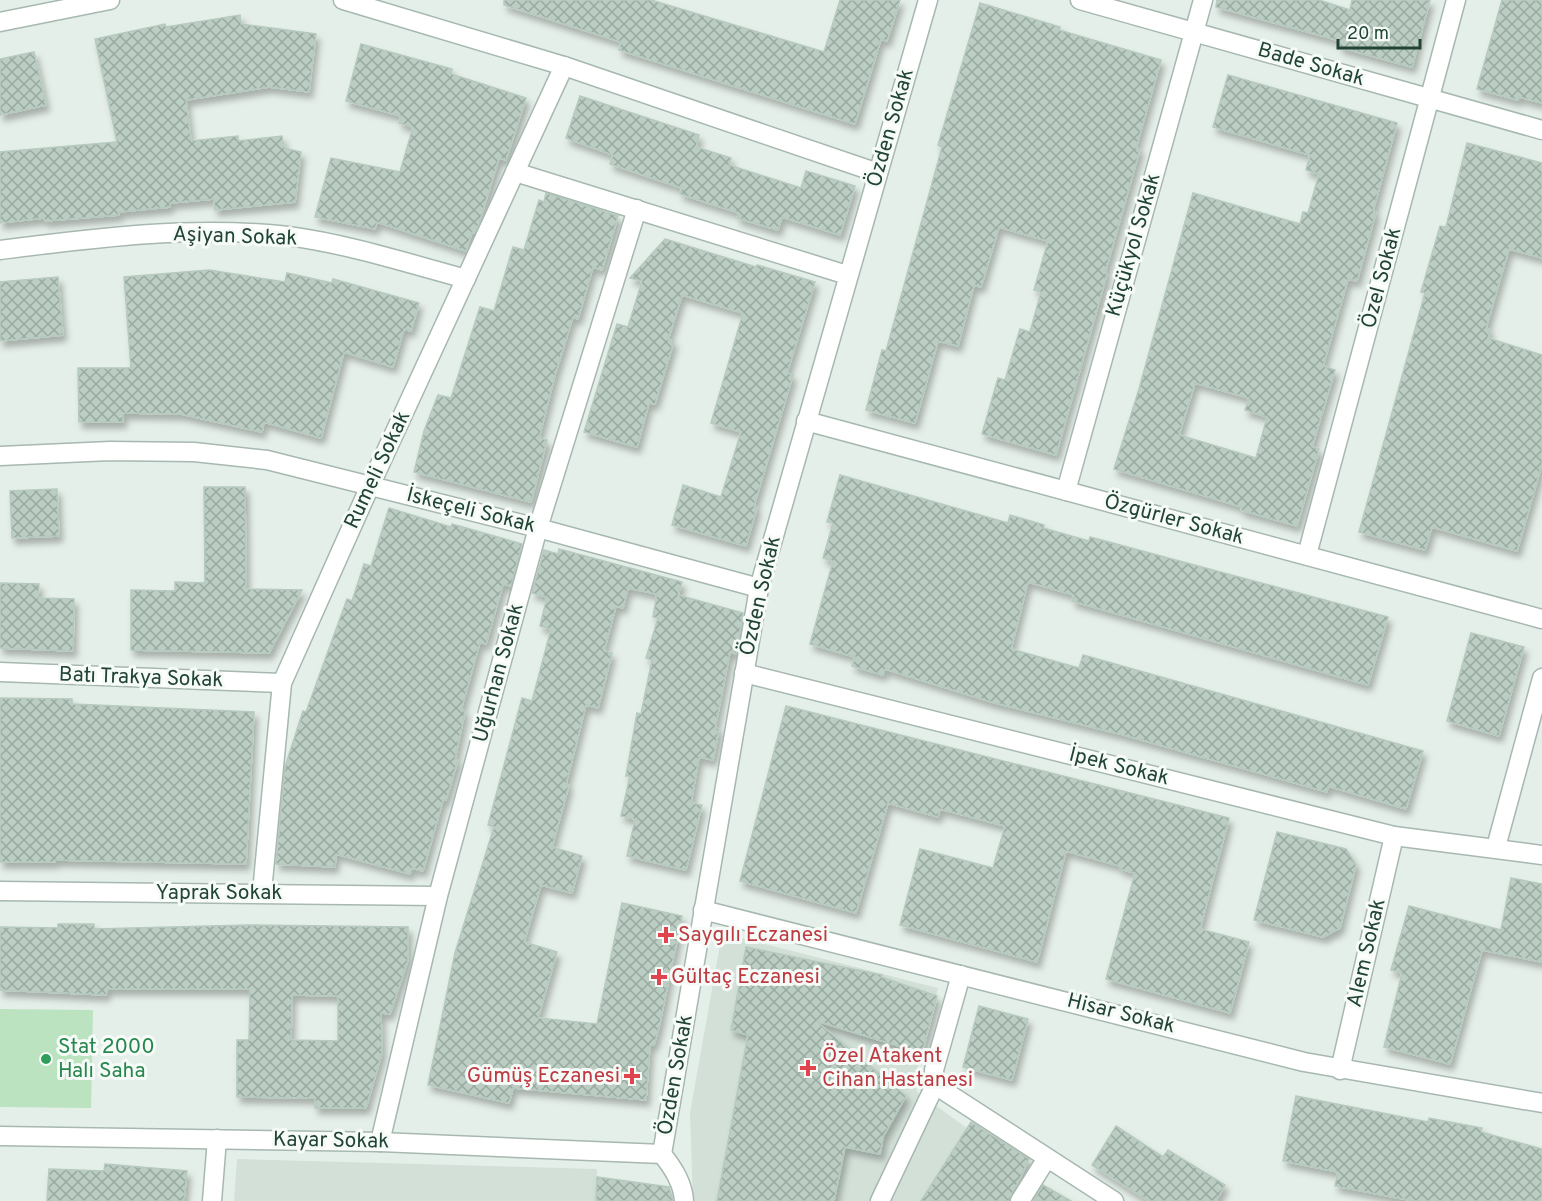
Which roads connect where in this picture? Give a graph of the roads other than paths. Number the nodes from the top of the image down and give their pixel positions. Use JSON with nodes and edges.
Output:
{"nodes":[{"id":1,"x":110,"y":0,"type":"edge"},
{"id":2,"x":343,"y":0,"type":"edge"},
{"id":3,"x":928,"y":0,"type":"edge"},
{"id":4,"x":1080,"y":0,"type":"edge"},
{"id":5,"x":1203,"y":0,"type":"edge"},
{"id":6,"x":1456,"y":0,"type":"edge"},
{"id":7,"x":373,"y":3,"type":"edge"},
{"id":8,"x":1,"y":20,"type":"edge"},
{"id":9,"x":1194,"y":32,"type":"junction"},
{"id":10,"x":564,"y":66,"type":"junction"},
{"id":11,"x":1430,"y":99,"type":"junction"},
{"id":12,"x":1542,"y":129,"type":"edge"},
{"id":13,"x":515,"y":172,"type":"junction"},
{"id":14,"x":878,"y":173,"type":"junction"},
{"id":15,"x":637,"y":209,"type":"junction"},
{"id":16,"x":0,"y":250,"type":"edge"},
{"id":17,"x":847,"y":275,"type":"junction"},
{"id":18,"x":466,"y":279,"type":"junction"},
{"id":19,"x":806,"y":421,"type":"junction"},
{"id":20,"x":0,"y":456,"type":"edge"},
{"id":21,"x":370,"y":486,"type":"junction"},
{"id":22,"x":1066,"y":491,"type":"junction"},
{"id":23,"x":538,"y":528,"type":"junction"},
{"id":24,"x":1307,"y":555,"type":"junction"},
{"id":25,"x":759,"y":588,"type":"junction"},
{"id":26,"x":1542,"y":619,"type":"edge"},
{"id":27,"x":0,"y":672,"type":"edge"},
{"id":28,"x":744,"y":673,"type":"junction"},
{"id":29,"x":1542,"y":678,"type":"edge"},
{"id":30,"x":282,"y":683,"type":"junction"},
{"id":31,"x":1394,"y":836,"type":"junction"},
{"id":32,"x":1496,"y":847,"type":"junction"},
{"id":33,"x":1542,"y":855,"type":"edge"},
{"id":34,"x":0,"y":891,"type":"edge"},
{"id":35,"x":262,"y":892,"type":"junction"},
{"id":36,"x":438,"y":896,"type":"junction"},
{"id":37,"x":703,"y":910,"type":"junction"},
{"id":38,"x":961,"y":975,"type":"junction"},
{"id":39,"x":1340,"y":1070,"type":"junction"},
{"id":40,"x":934,"y":1085,"type":"junction"},
{"id":41,"x":1542,"y":1103,"type":"edge"},
{"id":42,"x":0,"y":1136,"type":"edge"},
{"id":43,"x":217,"y":1139,"type":"junction"},
{"id":44,"x":380,"y":1142,"type":"junction"},
{"id":45,"x":662,"y":1154,"type":"junction"},
{"id":46,"x":1047,"y":1158,"type":"junction"},
{"id":47,"x":212,"y":1201,"type":"edge"},
{"id":48,"x":684,"y":1201,"type":"edge"},
{"id":49,"x":880,"y":1201,"type":"edge"},
{"id":50,"x":1020,"y":1201,"type":"edge"},
{"id":51,"x":1114,"y":1201,"type":"edge"}],
"edges":[{"from":1,"to":8,"type":"street"},
{"from":2,"to":7,"type":"street"},
{"from":3,"to":14,"type":"street","name":"Özden Sokak"},
{"from":4,"to":9,"type":"street","name":"Bade Sokak"},
{"from":5,"to":9,"type":"street","name":"Küçükyol Sokak"},
{"from":6,"to":11,"type":"street","name":"Özel Sokak"},
{"from":7,"to":10,"type":"street"},
{"from":9,"to":11,"type":"street","name":"Bade Sokak"},
{"from":9,"to":22,"type":"street","name":"Küçükyol Sokak"},
{"from":10,"to":13,"type":"street","name":"Rumeli Sokak"},
{"from":10,"to":14,"type":"street"},
{"from":11,"to":12,"type":"street","name":"Bade Sokak"},
{"from":11,"to":24,"type":"street","name":"Özel Sokak"},
{"from":13,"to":15,"type":"street"},
{"from":13,"to":18,"type":"street","name":"Rumeli Sokak"},
{"from":14,"to":17,"type":"street","name":"Özden Sokak"},
{"from":15,"to":17,"type":"street"},
{"from":15,"to":23,"type":"street","name":"Uğurhan Sokak"},
{"from":16,"to":18,"type":"street","name":"Aşiyan Sokak"},
{"from":17,"to":19,"type":"street","name":"Özden Sokak"},
{"from":18,"to":21,"type":"street","name":"Rumeli Sokak"},
{"from":19,"to":22,"type":"street","name":"Özgürler Sokak"},
{"from":19,"to":25,"type":"street","name":"Özden Sokak"},
{"from":20,"to":21,"type":"street","name":"İskeçeli Sokak"},
{"from":21,"to":23,"type":"street","name":"İskeçeli Sokak"},
{"from":21,"to":30,"type":"street","name":"Rumeli Sokak"},
{"from":22,"to":24,"type":"street","name":"Özgürler Sokak"},
{"from":23,"to":25,"type":"street","name":"İskeçeli Sokak"},
{"from":23,"to":36,"type":"street","name":"Uğurhan Sokak"},
{"from":24,"to":26,"type":"street","name":"Özgürler Sokak"},
{"from":25,"to":28,"type":"street","name":"Özden Sokak"},
{"from":27,"to":30,"type":"street","name":"Batı Trakya Sokak"},
{"from":28,"to":31,"type":"street","name":"İpek Sokak"},
{"from":28,"to":37,"type":"street","name":"Özden Sokak"},
{"from":29,"to":32,"type":"street"},
{"from":30,"to":35,"type":"street","name":"Rumeli Sokak"},
{"from":31,"to":32,"type":"street","name":"İpek Sokak"},
{"from":31,"to":39,"type":"street","name":"Alem Sokak"},
{"from":32,"to":33,"type":"street","name":"İpek Sokak"},
{"from":34,"to":35,"type":"street","name":"Yaprak Sokak"},
{"from":35,"to":36,"type":"street","name":"Yaprak Sokak"},
{"from":36,"to":44,"type":"street","name":"Uğurhan Sokak"},
{"from":37,"to":38,"type":"street","name":"Hisar Sokak"},
{"from":37,"to":45,"type":"street","name":"Özden Sokak"},
{"from":38,"to":39,"type":"street","name":"Hisar Sokak"},
{"from":38,"to":40,"type":"street"},
{"from":39,"to":41,"type":"street","name":"Hisar Sokak"},
{"from":40,"to":46,"type":"street"},
{"from":40,"to":49,"type":"street"},
{"from":42,"to":43,"type":"street","name":"Kayar Sokak"},
{"from":43,"to":44,"type":"street","name":"Kayar Sokak"},
{"from":43,"to":47,"type":"street"},
{"from":44,"to":45,"type":"street","name":"Kayar Sokak"},
{"from":45,"to":48,"type":"street","name":"Özden Sokak"},
{"from":46,"to":50,"type":"street"},
{"from":46,"to":51,"type":"street"}]}
